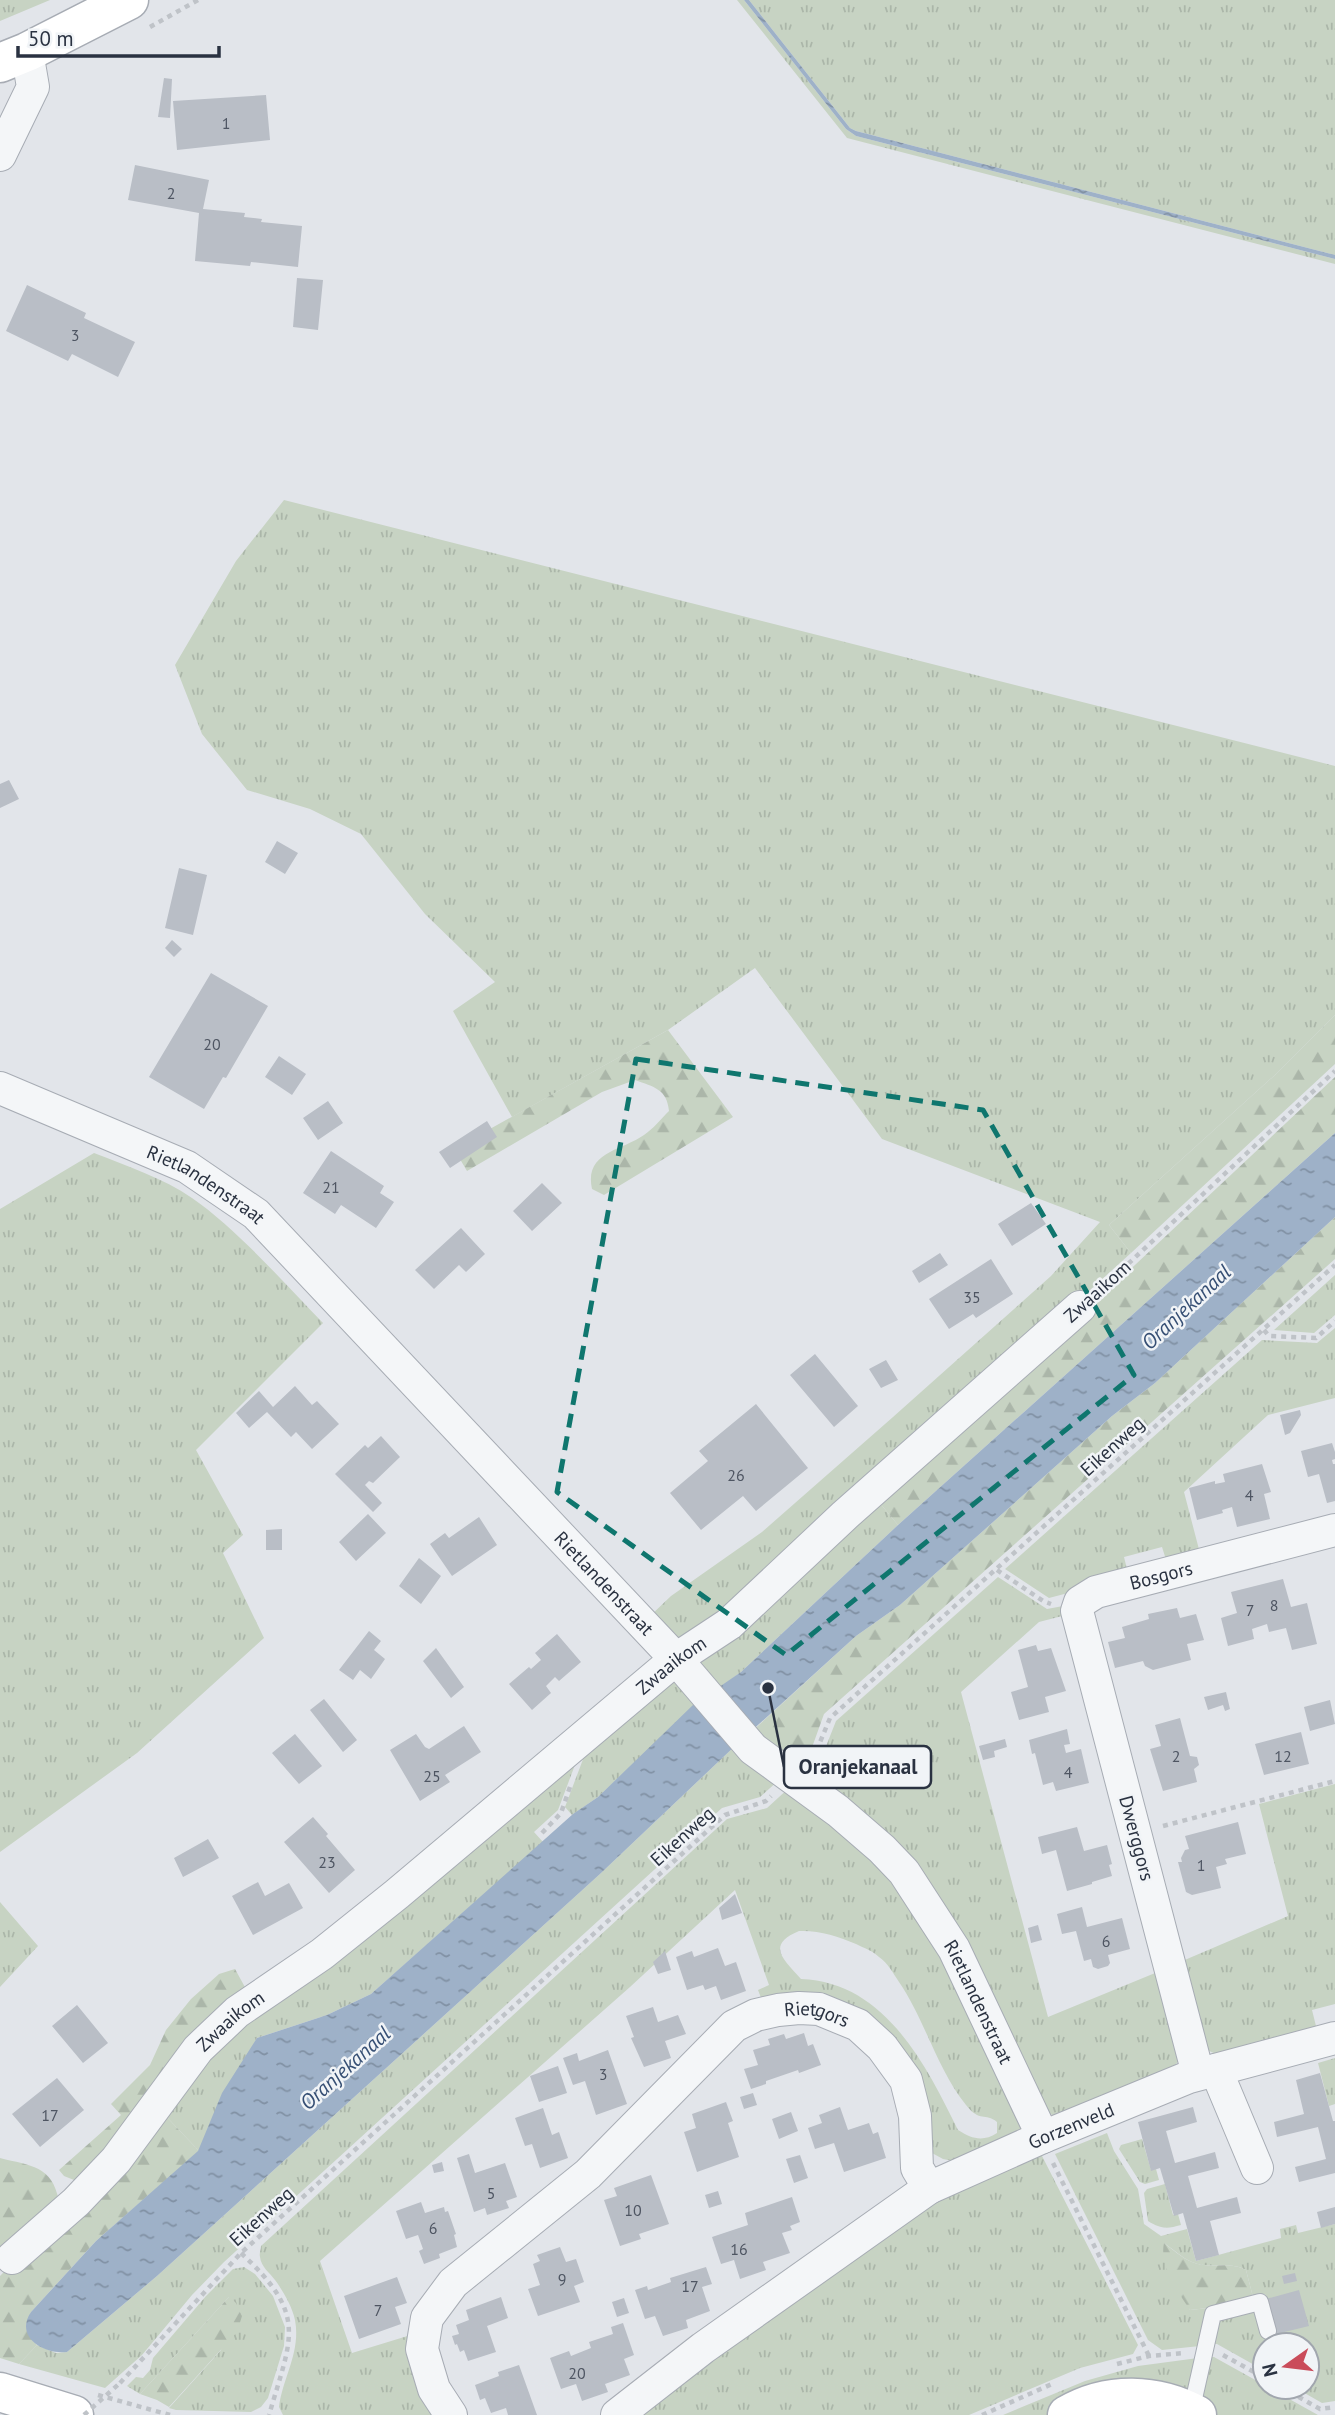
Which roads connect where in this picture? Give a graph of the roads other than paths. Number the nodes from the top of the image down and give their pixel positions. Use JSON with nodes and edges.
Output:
{"nodes":[{"id":1,"x":129,"y":0,"type":"edge"},
{"id":2,"x":13,"y":58,"type":"edge"},
{"id":3,"x":0,"y":155,"type":"edge"},
{"id":4,"x":0,"y":1088,"type":"edge"},
{"id":5,"x":1080,"y":1307,"type":"road end"},
{"id":6,"x":1335,"y":1530,"type":"edge"},
{"id":7,"x":1080,"y":1602,"type":"joint"},
{"id":8,"x":676,"y":1659,"type":"junction"},
{"id":9,"x":1335,"y":2038,"type":"edge"},
{"id":10,"x":1207,"y":2072,"type":"junction"},
{"id":11,"x":1042,"y":2137,"type":"junction"},
{"id":12,"x":1257,"y":2168,"type":"dead end"},
{"id":13,"x":929,"y":2188,"type":"junction"},
{"id":14,"x":12,"y":2258,"type":"dead end"},
{"id":15,"x":1268,"y":2331,"type":"dead end"},
{"id":16,"x":0,"y":2392,"type":"edge"},
{"id":17,"x":1194,"y":2413,"type":"edge"},
{"id":18,"x":74,"y":2415,"type":"edge"},
{"id":19,"x":451,"y":2415,"type":"edge"},
{"id":20,"x":617,"y":2415,"type":"edge"},
{"id":21,"x":1067,"y":2415,"type":"edge"}],
"edges":[{"from":1,"to":2,"type":"street"},
{"from":2,"to":3,"type":"street"},
{"from":4,"to":8,"type":"street","name":"Rietlandenstraat"},
{"from":5,"to":8,"type":"street","name":"Zwaaikom"},
{"from":6,"to":7,"type":"street","name":"Bosgors"},
{"from":7,"to":10,"type":"street","name":"Dwerggors"},
{"from":8,"to":11,"type":"street","name":"Rietlandenstraat"},
{"from":8,"to":14,"type":"street","name":"Zwaaikom"},
{"from":9,"to":10,"type":"street","name":"Gorzenveld"},
{"from":10,"to":11,"type":"street","name":"Gorzenveld"},
{"from":10,"to":12,"type":"street"},
{"from":11,"to":13,"type":"street","name":"Gorzenveld"},
{"from":13,"to":19,"type":"street","name":"Rietgors"},
{"from":13,"to":20,"type":"street"},
{"from":15,"to":17,"type":"lane"},
{"from":16,"to":18,"type":"street"},
{"from":17,"to":21,"type":"street"}]}
